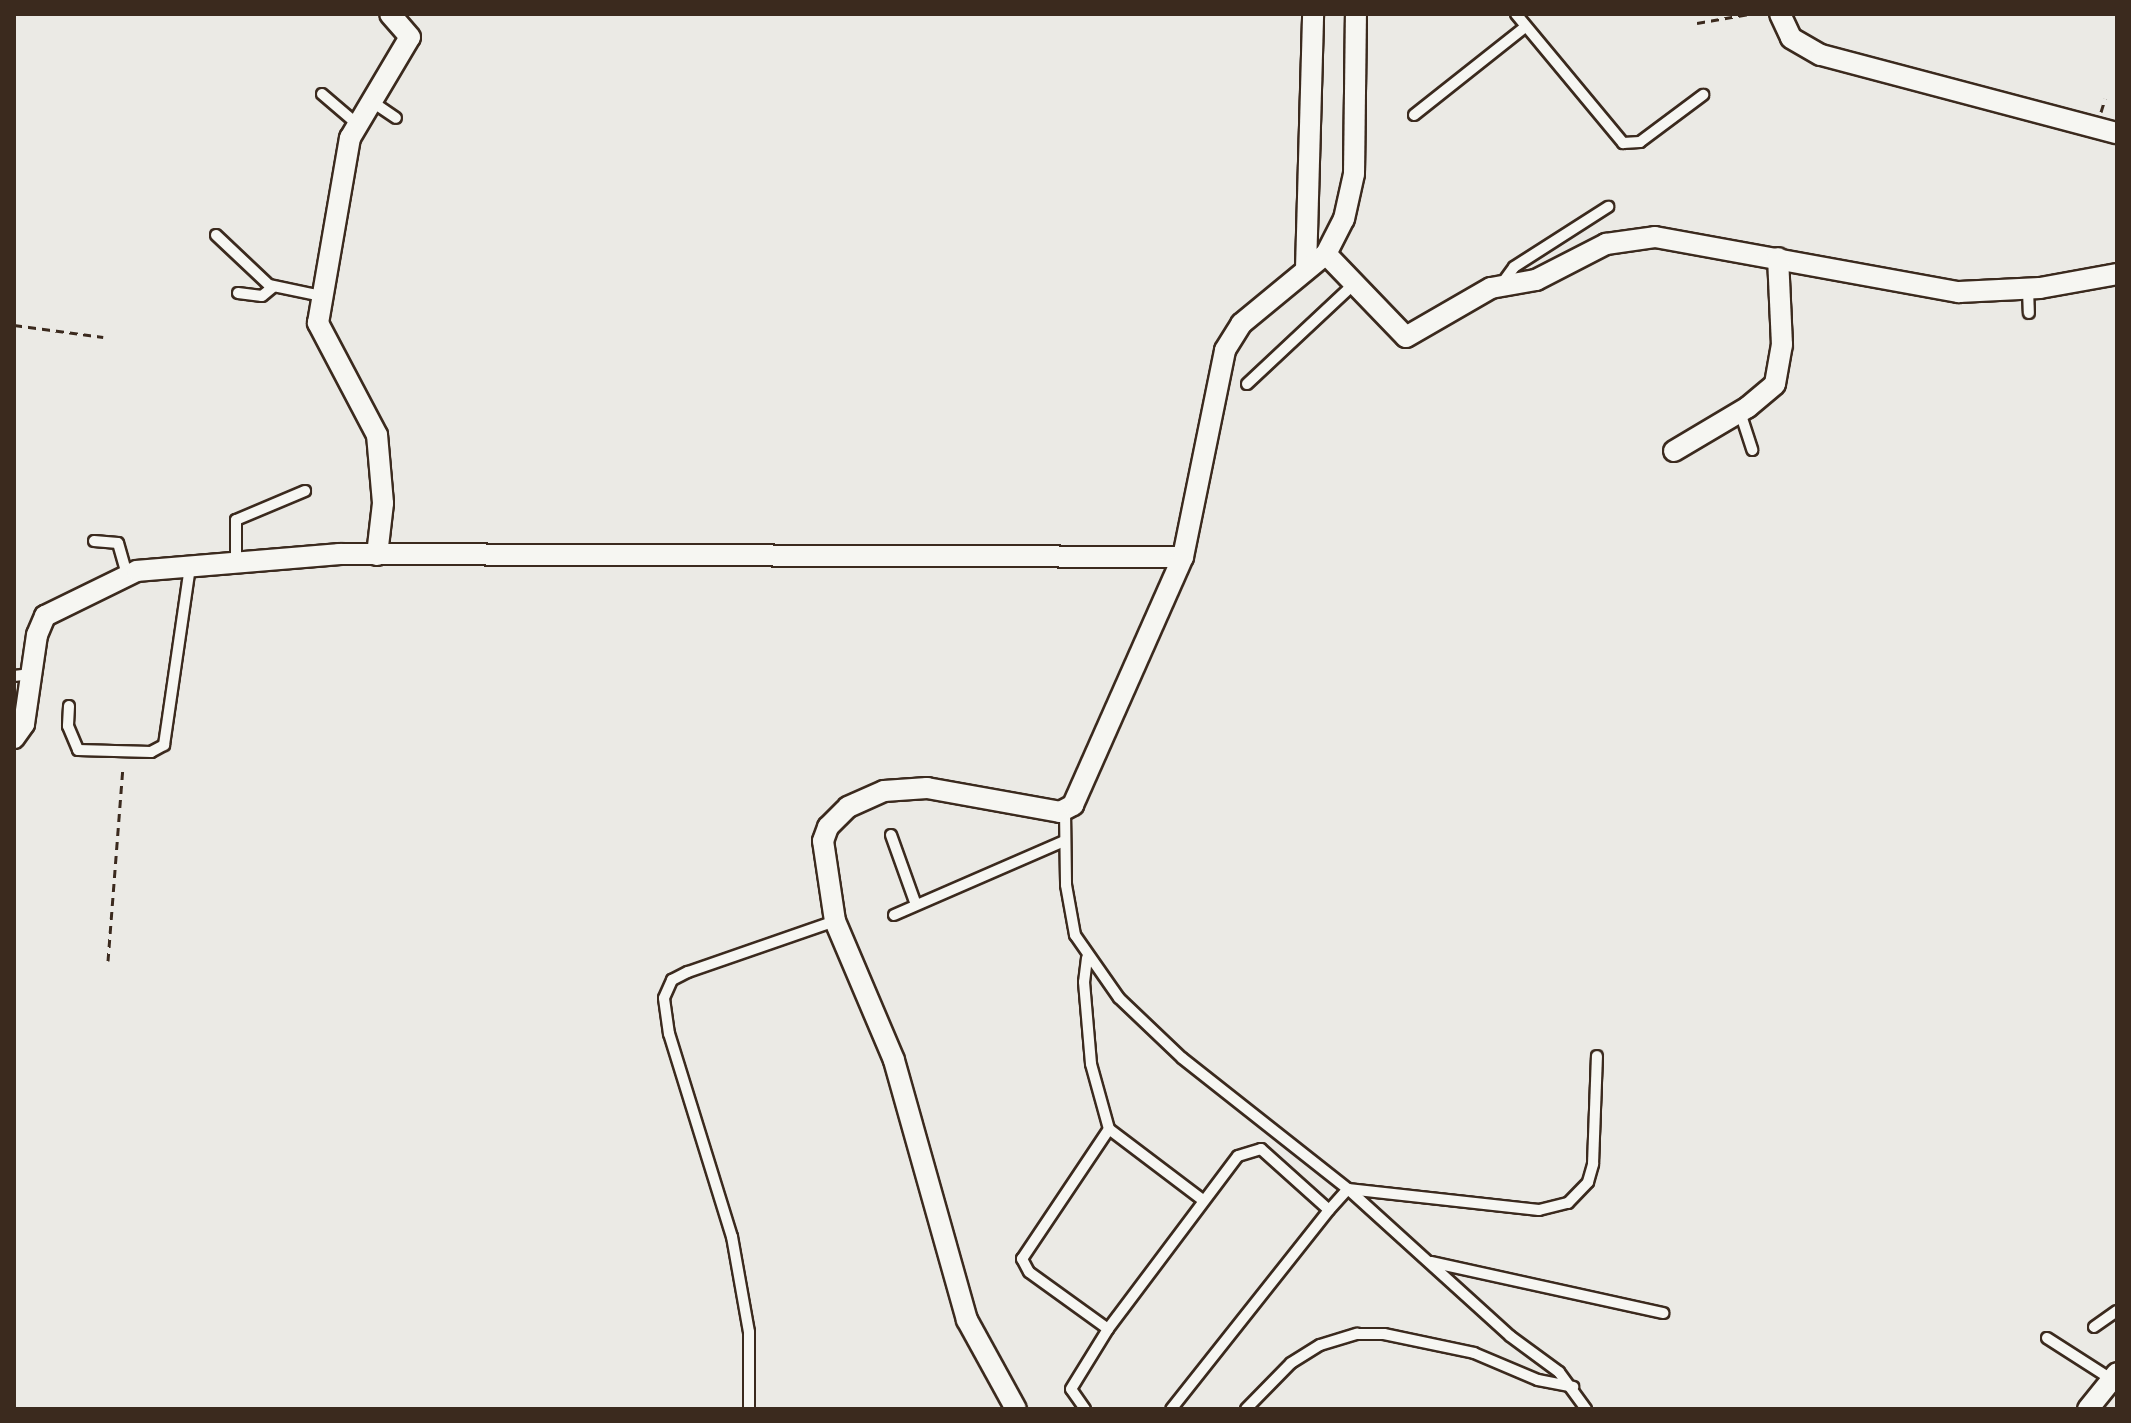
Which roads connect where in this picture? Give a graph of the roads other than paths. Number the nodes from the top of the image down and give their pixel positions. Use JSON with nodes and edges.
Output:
{"nodes":[{"id":1,"x":390,"y":14,"type":"edge"},
{"id":2,"x":1313,"y":14,"type":"edge"},
{"id":3,"x":1356,"y":14,"type":"edge"},
{"id":4,"x":1516,"y":14,"type":"edge"},
{"id":5,"x":1780,"y":14,"type":"edge"},
{"id":6,"x":1525,"y":27,"type":"junction"},
{"id":7,"x":322,"y":94,"type":"dead end"},
{"id":8,"x":1703,"y":95,"type":"dead end"},
{"id":9,"x":369,"y":99,"type":"junction"},
{"id":10,"x":1414,"y":115,"type":"dead end"},
{"id":11,"x":396,"y":118,"type":"dead end"},
{"id":12,"x":356,"y":123,"type":"junction"},
{"id":13,"x":2117,"y":133,"type":"edge"},
{"id":14,"x":1608,"y":207,"type":"dead end"},
{"id":15,"x":216,"y":235,"type":"dead end"},
{"id":16,"x":1326,"y":254,"type":"junction"},
{"id":17,"x":1778,"y":258,"type":"junction"},
{"id":18,"x":1306,"y":269,"type":"junction"},
{"id":19,"x":2117,"y":274,"type":"edge"},
{"id":20,"x":1354,"y":284,"type":"junction"},
{"id":21,"x":1500,"y":285,"type":"junction"},
{"id":22,"x":273,"y":287,"type":"junction"},
{"id":23,"x":2028,"y":289,"type":"junction"},
{"id":24,"x":238,"y":293,"type":"dead end"},
{"id":25,"x":321,"y":296,"type":"junction"},
{"id":26,"x":2029,"y":313,"type":"dead end"},
{"id":27,"x":1247,"y":384,"type":"dead end"},
{"id":28,"x":1740,"y":412,"type":"junction"},
{"id":29,"x":1752,"y":450,"type":"dead end"},
{"id":30,"x":1674,"y":451,"type":"dead end"},
{"id":31,"x":305,"y":491,"type":"dead end"},
{"id":32,"x":94,"y":541,"type":"dead end"},
{"id":33,"x":377,"y":555,"type":"junction"},
{"id":34,"x":1183,"y":557,"type":"junction"},
{"id":35,"x":236,"y":562,"type":"junction"},
{"id":36,"x":190,"y":566,"type":"junction"},
{"id":37,"x":127,"y":574,"type":"junction"},
{"id":38,"x":23,"y":675,"type":"edge"},
{"id":39,"x":69,"y":706,"type":"dead end"},
{"id":40,"x":14,"y":738,"type":"edge"},
{"id":41,"x":1065,"y":811,"type":"junction"},
{"id":42,"x":891,"y":835,"type":"dead end"},
{"id":43,"x":1064,"y":841,"type":"junction"},
{"id":44,"x":916,"y":905,"type":"junction"},
{"id":45,"x":894,"y":915,"type":"dead end"},
{"id":46,"x":835,"y":921,"type":"junction"},
{"id":47,"x":1087,"y":958,"type":"junction"},
{"id":48,"x":1597,"y":1056,"type":"dead end"},
{"id":49,"x":1109,"y":1129,"type":"junction"},
{"id":50,"x":1348,"y":1189,"type":"junction"},
{"id":51,"x":1203,"y":1200,"type":"junction"},
{"id":52,"x":1329,"y":1210,"type":"junction"},
{"id":53,"x":1428,"y":1262,"type":"junction"},
{"id":54,"x":2117,"y":1311,"type":"edge"},
{"id":55,"x":1663,"y":1313,"type":"dead end"},
{"id":56,"x":2094,"y":1327,"type":"dead end"},
{"id":57,"x":1108,"y":1329,"type":"junction"},
{"id":58,"x":2047,"y":1338,"type":"dead end"},
{"id":59,"x":2114,"y":1376,"type":"edge"},
{"id":60,"x":1573,"y":1387,"type":"junction"},
{"id":61,"x":749,"y":1409,"type":"edge"},
{"id":62,"x":1016,"y":1409,"type":"edge"},
{"id":63,"x":1085,"y":1409,"type":"edge"},
{"id":64,"x":1171,"y":1409,"type":"edge"},
{"id":65,"x":1246,"y":1409,"type":"edge"},
{"id":66,"x":1586,"y":1409,"type":"edge"},
{"id":67,"x":2088,"y":1409,"type":"edge"}],
"edges":[{"from":1,"to":9,"type":"street"},
{"from":2,"to":18,"type":"street"},
{"from":3,"to":16,"type":"street"},
{"from":4,"to":6,"type":"lane"},
{"from":5,"to":13,"type":"street"},
{"from":6,"to":8,"type":"lane"},
{"from":6,"to":10,"type":"lane"},
{"from":7,"to":12,"type":"lane"},
{"from":9,"to":11,"type":"lane"},
{"from":9,"to":12,"type":"street"},
{"from":12,"to":25,"type":"street"},
{"from":14,"to":21,"type":"lane"},
{"from":15,"to":22,"type":"lane"},
{"from":16,"to":18,"type":"street"},
{"from":16,"to":20,"type":"street"},
{"from":17,"to":21,"type":"street"},
{"from":17,"to":23,"type":"street"},
{"from":17,"to":28,"type":"street"},
{"from":18,"to":34,"type":"street"},
{"from":19,"to":23,"type":"street"},
{"from":20,"to":21,"type":"street"},
{"from":20,"to":27,"type":"lane"},
{"from":22,"to":24,"type":"lane"},
{"from":22,"to":25,"type":"lane"},
{"from":23,"to":26,"type":"lane"},
{"from":25,"to":33,"type":"street"},
{"from":28,"to":29,"type":"lane"},
{"from":28,"to":30,"type":"street"},
{"from":31,"to":35,"type":"lane"},
{"from":32,"to":37,"type":"lane"},
{"from":33,"to":34,"type":"street"},
{"from":33,"to":35,"type":"street"},
{"from":34,"to":41,"type":"street"},
{"from":35,"to":36,"type":"street"},
{"from":36,"to":37,"type":"street"},
{"from":36,"to":39,"type":"lane"},
{"from":37,"to":38,"type":"street"},
{"from":38,"to":40,"type":"street"},
{"from":41,"to":43,"type":"lane"},
{"from":41,"to":46,"type":"street"},
{"from":42,"to":44,"type":"lane"},
{"from":43,"to":44,"type":"lane"},
{"from":43,"to":47,"type":"lane"},
{"from":44,"to":45,"type":"lane"},
{"from":46,"to":61,"type":"lane"},
{"from":46,"to":62,"type":"street"},
{"from":47,"to":49,"type":"lane"},
{"from":47,"to":50,"type":"lane"},
{"from":48,"to":50,"type":"lane"},
{"from":49,"to":51,"type":"lane"},
{"from":49,"to":57,"type":"lane"},
{"from":50,"to":52,"type":"lane"},
{"from":50,"to":53,"type":"lane"},
{"from":51,"to":52,"type":"lane"},
{"from":51,"to":57,"type":"lane"},
{"from":52,"to":64,"type":"lane"},
{"from":53,"to":55,"type":"lane"},
{"from":53,"to":60,"type":"lane"},
{"from":54,"to":56,"type":"lane"},
{"from":57,"to":63,"type":"lane"},
{"from":58,"to":59,"type":"lane"},
{"from":59,"to":67,"type":"street"},
{"from":60,"to":65,"type":"lane"},
{"from":60,"to":66,"type":"lane"}]}
